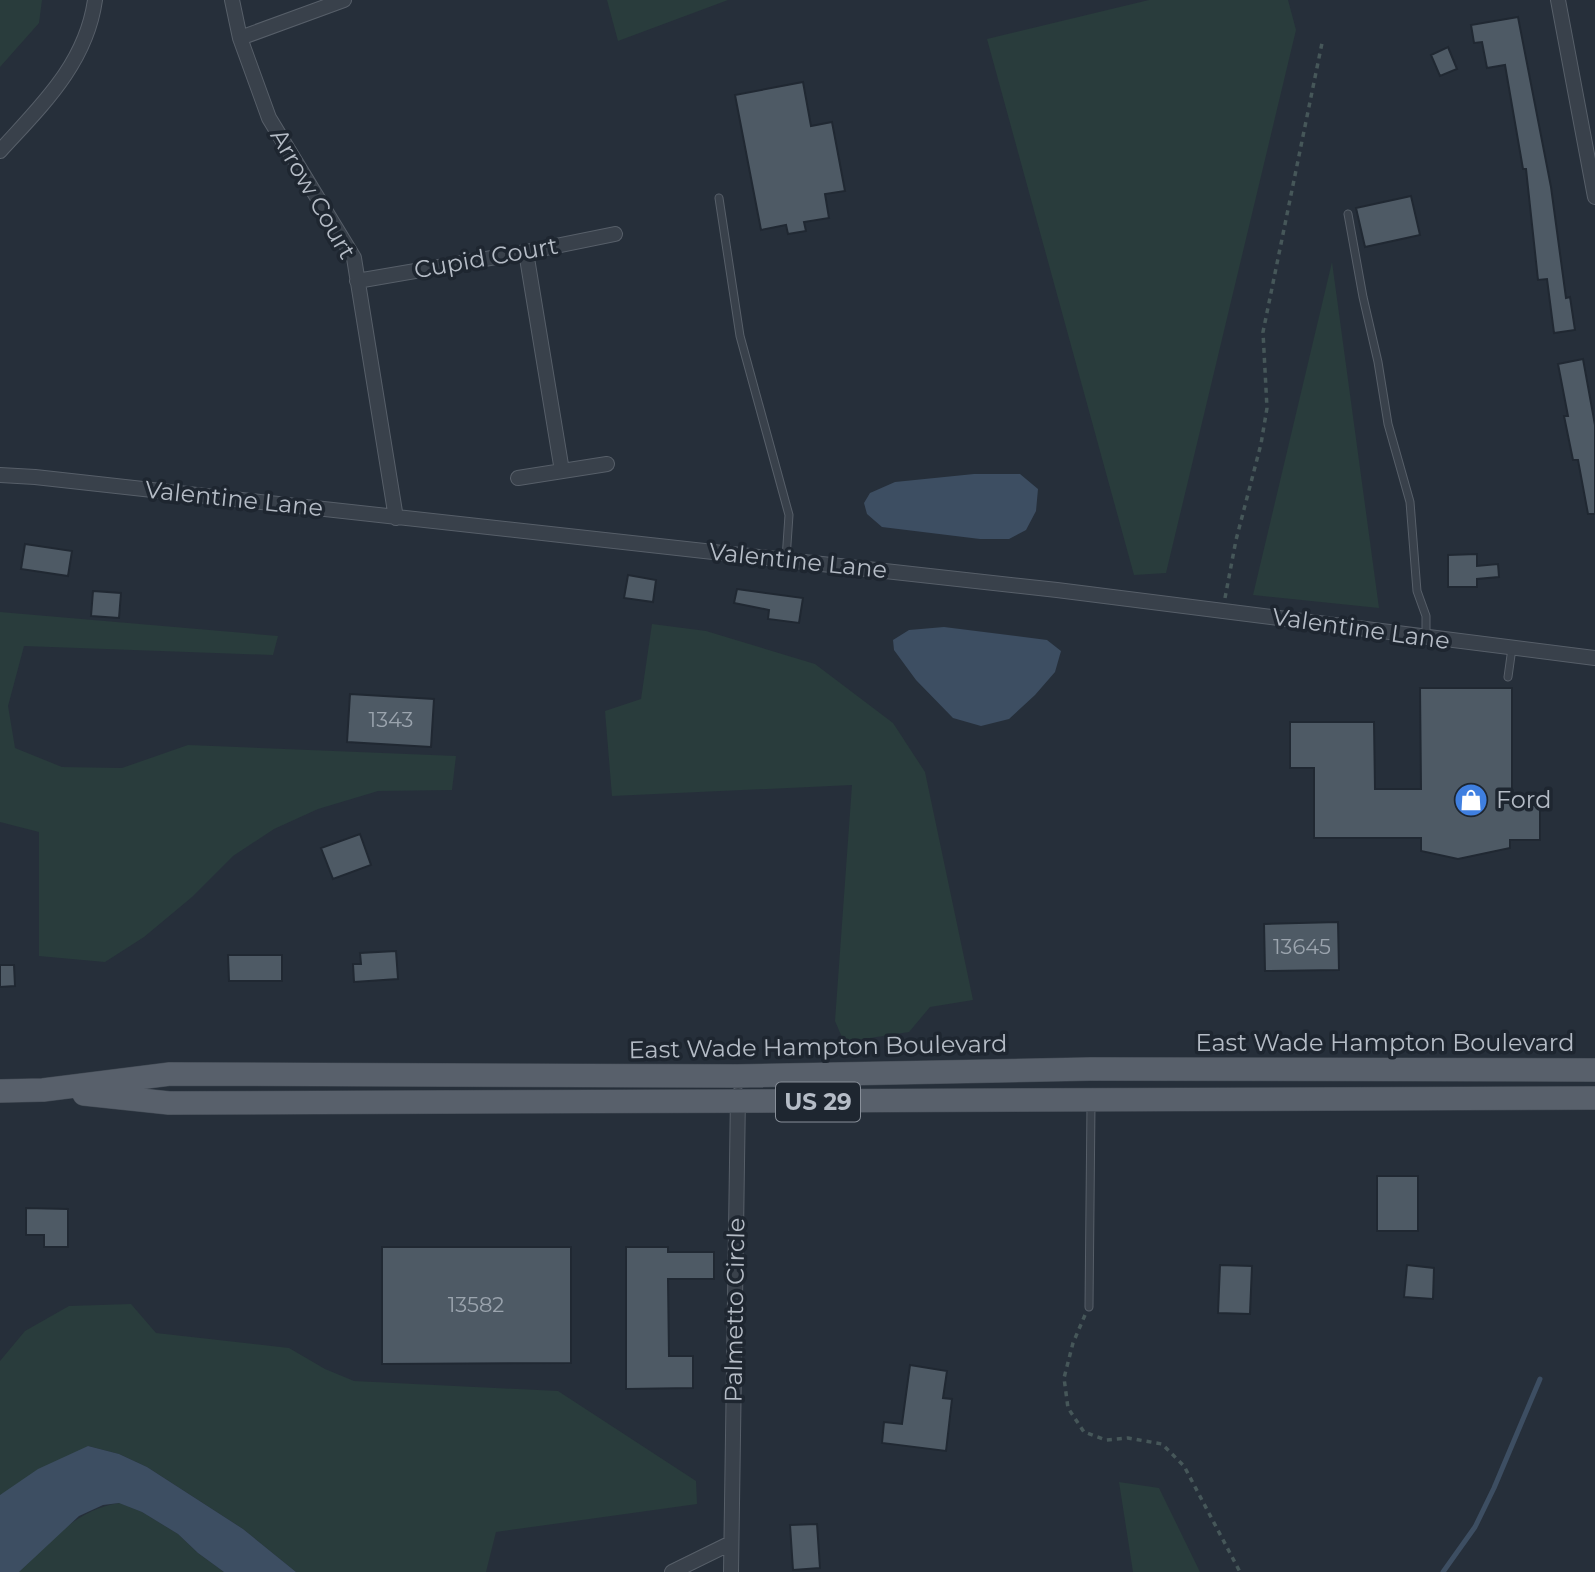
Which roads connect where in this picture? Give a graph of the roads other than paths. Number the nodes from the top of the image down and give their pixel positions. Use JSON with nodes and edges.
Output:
{"nodes":[{"id":1,"x":95,"y":0,"type":"edge"},
{"id":2,"x":232,"y":0,"type":"edge"},
{"id":3,"x":344,"y":0,"type":"edge"},
{"id":4,"x":1558,"y":0,"type":"edge"},
{"id":5,"x":240,"y":38,"type":"junction"},
{"id":6,"x":0,"y":151,"type":"edge"},
{"id":7,"x":1595,"y":197,"type":"edge"},
{"id":8,"x":719,"y":198,"type":"dead end"},
{"id":9,"x":1348,"y":214,"type":"dead end"},
{"id":10,"x":615,"y":234,"type":"dead end"},
{"id":11,"x":526,"y":252,"type":"junction"},
{"id":12,"x":357,"y":281,"type":"junction"},
{"id":13,"x":607,"y":464,"type":"dead end"},
{"id":14,"x":562,"y":471,"type":"junction"},
{"id":15,"x":0,"y":475,"type":"edge"},
{"id":16,"x":518,"y":478,"type":"dead end"},
{"id":17,"x":396,"y":518,"type":"junction"},
{"id":18,"x":786,"y":559,"type":"junction"},
{"id":19,"x":1426,"y":638,"type":"junction"},
{"id":20,"x":1512,"y":648,"type":"junction"},
{"id":21,"x":1595,"y":658,"type":"edge"},
{"id":22,"x":1508,"y":677,"type":"dead end"},
{"id":23,"x":1595,"y":1070,"type":"edge"},
{"id":24,"x":306,"y":1074,"type":"junction"},
{"id":25,"x":523,"y":1075,"type":"junction"},
{"id":26,"x":655,"y":1076,"type":"junction"},
{"id":27,"x":737,"y":1076,"type":"junction"},
{"id":28,"x":43,"y":1090,"type":"junction"},
{"id":29,"x":0,"y":1091,"type":"edge"},
{"id":30,"x":1595,"y":1098,"type":"edge"},
{"id":31,"x":1091,"y":1100,"type":"junction"},
{"id":32,"x":305,"y":1103,"type":"junction"},
{"id":33,"x":522,"y":1103,"type":"junction"},
{"id":34,"x":655,"y":1103,"type":"junction"},
{"id":35,"x":738,"y":1103,"type":"junction"},
{"id":36,"x":1089,"y":1307,"type":"road end"},
{"id":37,"x":731,"y":1544,"type":"junction"},
{"id":38,"x":672,"y":1572,"type":"edge"},
{"id":39,"x":731,"y":1572,"type":"edge"}],
"edges":[{"from":1,"to":6,"type":"street"},
{"from":2,"to":5,"type":"street","name":"Arrow Court"},
{"from":3,"to":5,"type":"street"},
{"from":4,"to":7,"type":"street"},
{"from":5,"to":12,"type":"street","name":"Arrow Court"},
{"from":8,"to":18,"type":"lane"},
{"from":9,"to":19,"type":"lane"},
{"from":10,"to":11,"type":"street","name":"Cupid Court"},
{"from":11,"to":12,"type":"street","name":"Cupid Court"},
{"from":11,"to":14,"type":"street"},
{"from":12,"to":17,"type":"street","name":"Arrow Court"},
{"from":13,"to":14,"type":"street"},
{"from":14,"to":16,"type":"street"},
{"from":15,"to":17,"type":"street","name":"Valentine Lane"},
{"from":17,"to":18,"type":"street","name":"Valentine Lane"},
{"from":18,"to":19,"type":"street","name":"Valentine Lane"},
{"from":19,"to":20,"type":"street","name":"Valentine Lane"},
{"from":20,"to":21,"type":"street","name":"Valentine Lane"},
{"from":20,"to":22,"type":"lane"},
{"from":23,"to":27,"type":"main road","name":"East Wade Hampton Boulevard","number":"US 29"},
{"from":24,"to":25,"type":"main road","name":"East Wade Hampton Boulevard","number":"US 29"},
{"from":24,"to":28,"type":"main road","name":"East Wade Hampton Boulevard","number":"US 29"},
{"from":24,"to":32,"type":"main road"},
{"from":25,"to":26,"type":"main road","name":"East Wade Hampton Boulevard","number":"US 29"},
{"from":25,"to":33,"type":"main road"},
{"from":26,"to":27,"type":"main road","name":"East Wade Hampton Boulevard","number":"US 29"},
{"from":26,"to":34,"type":"main road"},
{"from":27,"to":35,"type":"street","name":"Palmetto Circle"},
{"from":28,"to":29,"type":"main road","name":"East Wade Hampton Boulevard","number":"US 29"},
{"from":28,"to":32,"type":"main road","name":"East Wade Hampton Boulevard","number":"US 29"},
{"from":30,"to":31,"type":"main road","name":"East Wade Hampton Boulevard","number":"US 29"},
{"from":31,"to":35,"type":"main road","name":"East Wade Hampton Boulevard","number":"US 29"},
{"from":31,"to":36,"type":"lane"},
{"from":32,"to":33,"type":"main road","name":"East Wade Hampton Boulevard","number":"US 29"},
{"from":33,"to":34,"type":"main road","name":"East Wade Hampton Boulevard","number":"US 29"},
{"from":34,"to":35,"type":"main road","name":"East Wade Hampton Boulevard","number":"US 29"},
{"from":35,"to":37,"type":"street","name":"Palmetto Circle"},
{"from":37,"to":38,"type":"street"},
{"from":37,"to":39,"type":"street","name":"Palmetto Circle"}]}
